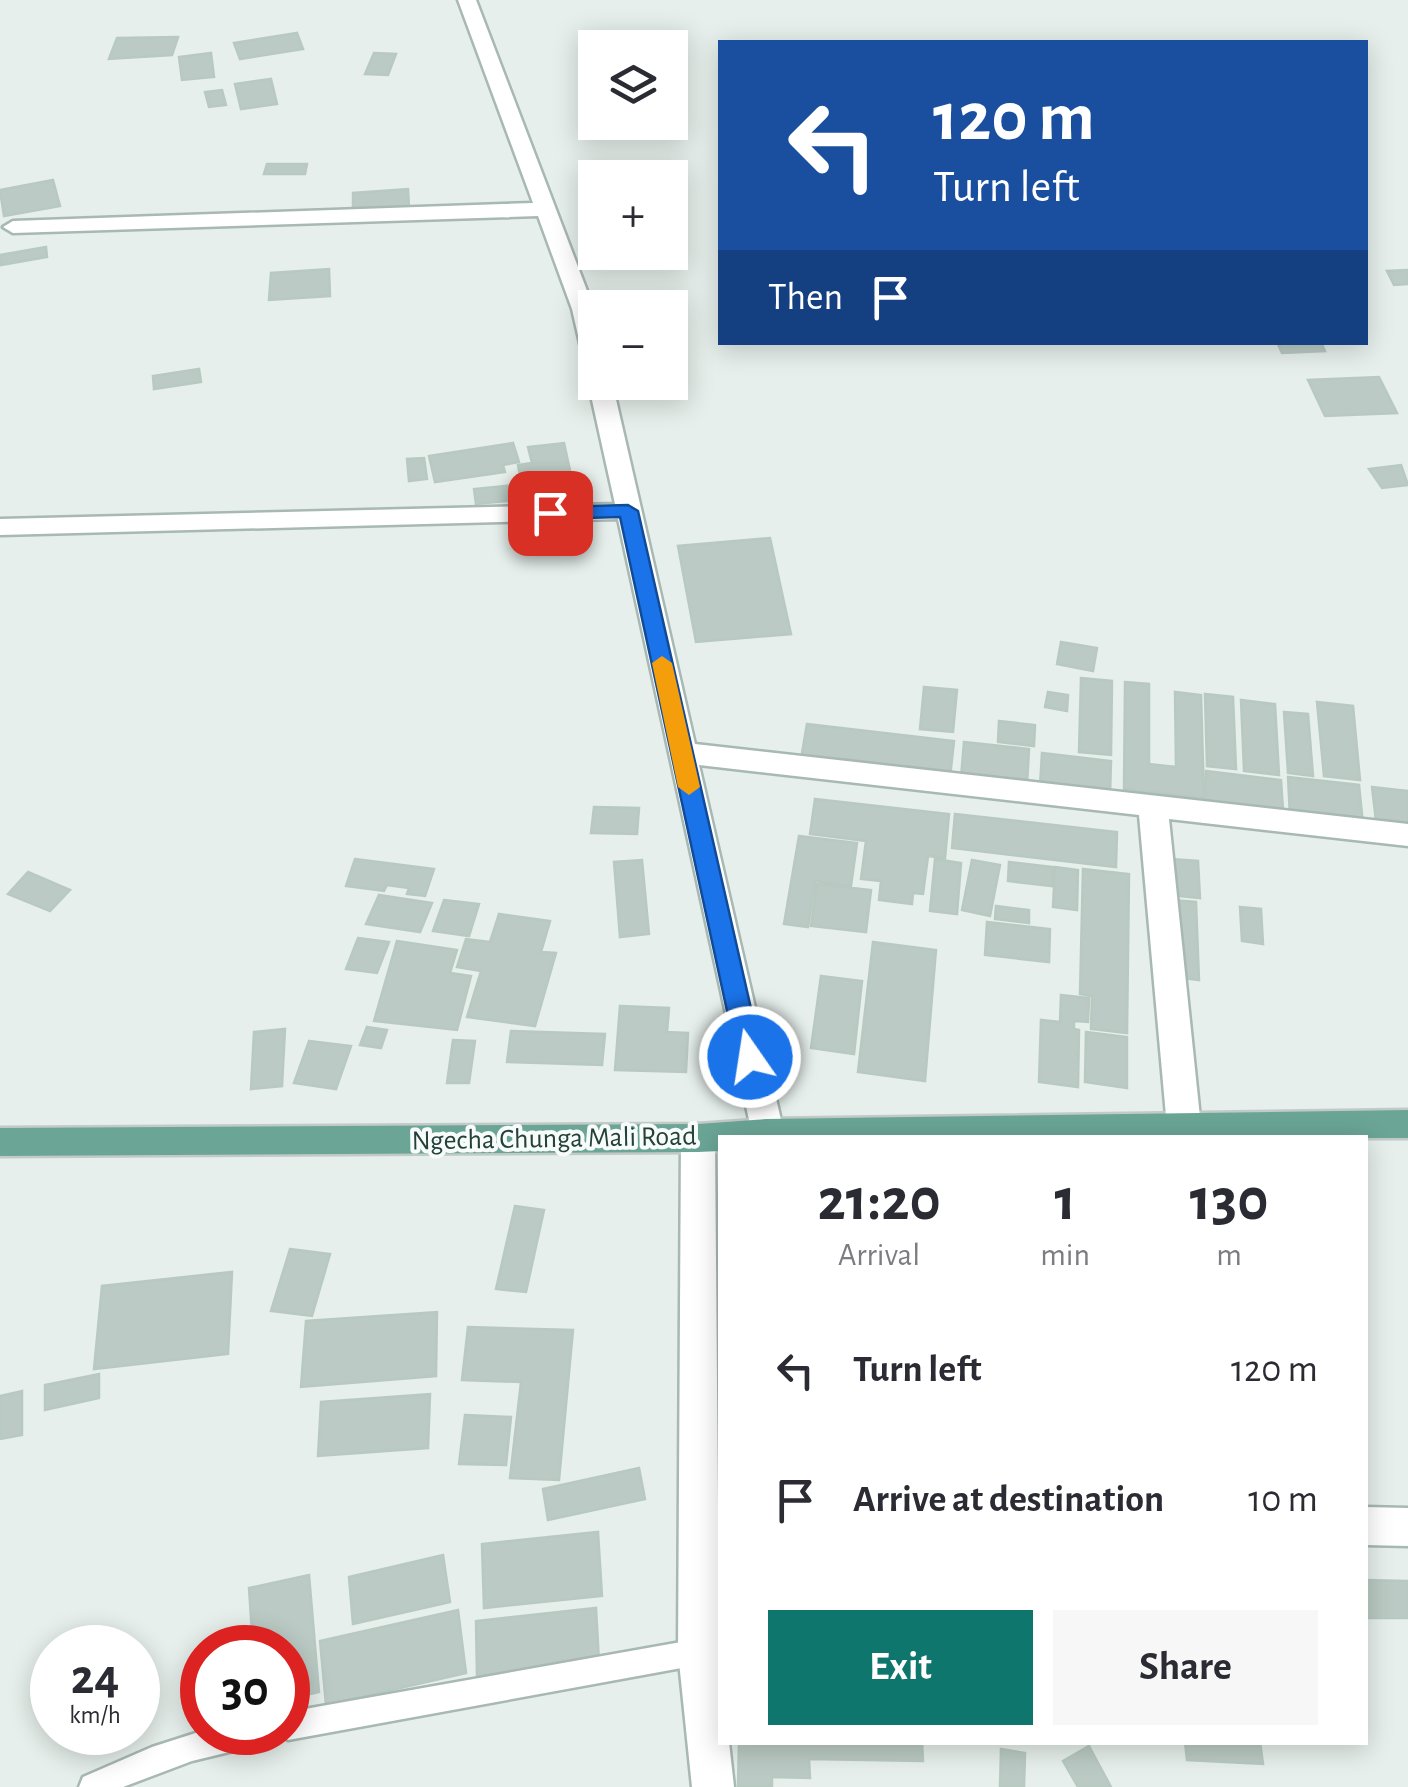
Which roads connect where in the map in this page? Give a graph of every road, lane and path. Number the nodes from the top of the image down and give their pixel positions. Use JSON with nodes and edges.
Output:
{"nodes":[{"id":1,"x":466,"y":0,"type":"edge"},
{"id":2,"x":547,"y":209,"type":"junction"},
{"id":3,"x":13,"y":227,"type":"dead end"},
{"id":4,"x":578,"y":295,"type":"edge"},
{"id":5,"x":604,"y":400,"type":"edge"},
{"id":6,"x":628,"y":511,"type":"junction"},
{"id":7,"x":0,"y":527,"type":"edge"},
{"id":8,"x":681,"y":752,"type":"junction"},
{"id":9,"x":1153,"y":806,"type":"junction"},
{"id":10,"x":1408,"y":835,"type":"edge"},
{"id":11,"x":1408,"y":1124,"type":"edge"},
{"id":12,"x":1184,"y":1127,"type":"junction"},
{"id":13,"x":766,"y":1133,"type":"junction"},
{"id":14,"x":739,"y":1135,"type":"edge"},
{"id":15,"x":718,"y":1137,"type":"edge"},
{"id":16,"x":698,"y":1138,"type":"junction"},
{"id":17,"x":0,"y":1142,"type":"edge"},
{"id":18,"x":708,"y":1517,"type":"edge"},
{"id":19,"x":1368,"y":1526,"type":"edge"},
{"id":20,"x":1408,"y":1527,"type":"edge"},
{"id":21,"x":698,"y":1652,"type":"junction"},
{"id":22,"x":310,"y":1722,"type":"edge"},
{"id":23,"x":180,"y":1750,"type":"edge"},
{"id":24,"x":93,"y":1787,"type":"edge"},
{"id":25,"x":713,"y":1787,"type":"edge"}],
"edges":[{"from":1,"to":2,"type":"street"},
{"from":2,"to":3,"type":"street"},
{"from":2,"to":4,"type":"street"},
{"from":5,"to":6,"type":"street"},
{"from":6,"to":7,"type":"street"},
{"from":6,"to":8,"type":"street"},
{"from":8,"to":9,"type":"street"},
{"from":8,"to":13,"type":"street"},
{"from":9,"to":10,"type":"street"},
{"from":9,"to":12,"type":"street"},
{"from":11,"to":12,"type":"main road","name":"Ngecha Chunga Mali Road"},
{"from":12,"to":13,"type":"main road","name":"Ngecha Chunga Mali Road"},
{"from":13,"to":14,"type":"main road","name":"Ngecha Chunga Mali Road"},
{"from":15,"to":16,"type":"main road","name":"Ngecha Chunga Mali Road"},
{"from":16,"to":17,"type":"main road","name":"Ngecha Chunga Mali Road"},
{"from":16,"to":18,"type":"street"},
{"from":18,"to":21,"type":"street"},
{"from":19,"to":20,"type":"street"},
{"from":21,"to":22,"type":"lane"},
{"from":21,"to":25,"type":"street"},
{"from":23,"to":24,"type":"lane"}]}
